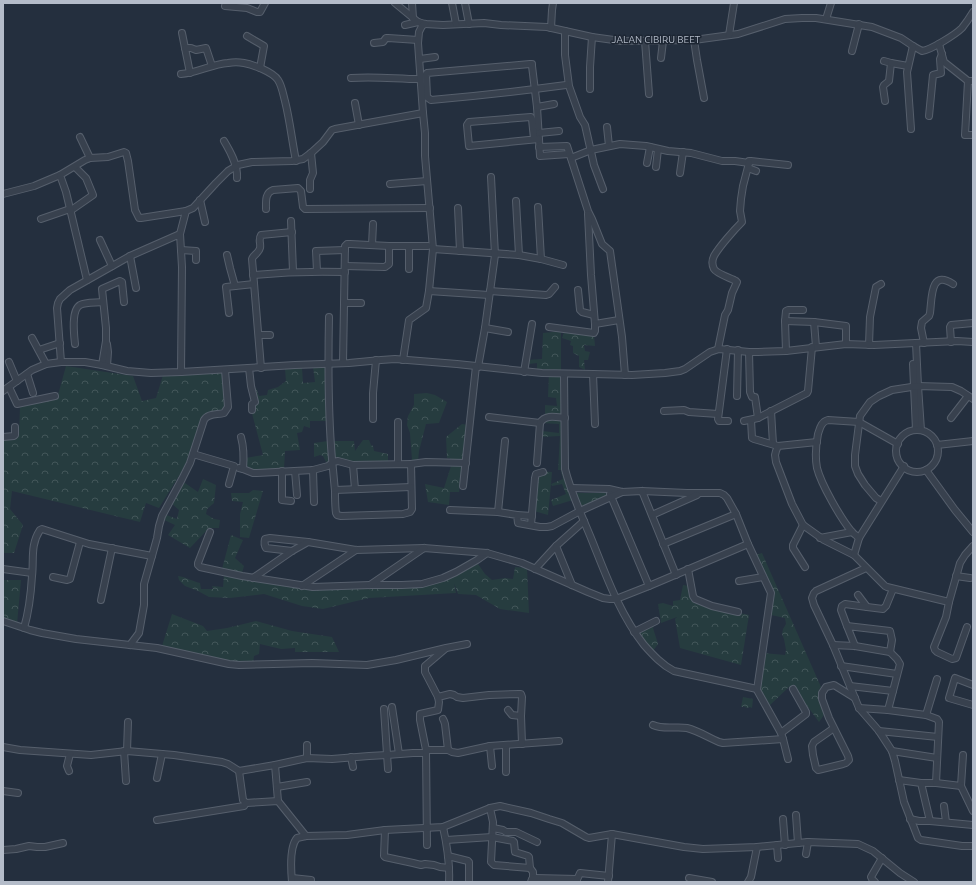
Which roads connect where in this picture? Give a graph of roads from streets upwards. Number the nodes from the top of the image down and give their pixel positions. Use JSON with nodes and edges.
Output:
{"nodes":[{"id":1,"x":265,"y":3,"type":"edge"},
{"id":2,"x":395,"y":3,"type":"edge"},
{"id":3,"x":412,"y":3,"type":"edge"},
{"id":4,"x":452,"y":3,"type":"edge"},
{"id":5,"x":465,"y":3,"type":"edge"},
{"id":6,"x":553,"y":3,"type":"edge"},
{"id":7,"x":734,"y":3,"type":"edge"},
{"id":8,"x":831,"y":3,"type":"edge"},
{"id":9,"x":225,"y":6,"type":"dead end"},
{"id":10,"x":973,"y":12,"type":"edge"},
{"id":11,"x":826,"y":19,"type":"junction"},
{"id":12,"x":418,"y":21,"type":"junction"},
{"id":13,"x":405,"y":24,"type":"dead end"},
{"id":14,"x":456,"y":24,"type":"junction"},
{"id":15,"x":469,"y":24,"type":"junction"},
{"id":16,"x":859,"y":24,"type":"junction"},
{"id":17,"x":550,"y":28,"type":"junction"},
{"id":18,"x":565,"y":31,"type":"junction"},
{"id":19,"x":182,"y":33,"type":"dead end"},
{"id":20,"x":729,"y":35,"type":"junction"},
{"id":21,"x":247,"y":36,"type":"dead end"},
{"id":22,"x":592,"y":38,"type":"junction"},
{"id":23,"x":418,"y":40,"type":"junction"},
{"id":24,"x":694,"y":40,"type":"junction"},
{"id":25,"x":645,"y":41,"type":"junction"},
{"id":26,"x":662,"y":41,"type":"junction"},
{"id":27,"x":374,"y":43,"type":"dead end"},
{"id":28,"x":939,"y":44,"type":"junction"},
{"id":29,"x":913,"y":46,"type":"junction"},
{"id":30,"x":185,"y":48,"type":"junction"},
{"id":31,"x":852,"y":51,"type":"dead end"},
{"id":32,"x":942,"y":54,"type":"junction"},
{"id":33,"x":435,"y":57,"type":"dead end"},
{"id":34,"x":420,"y":58,"type":"junction"},
{"id":35,"x":661,"y":58,"type":"dead end"},
{"id":36,"x":884,"y":61,"type":"dead end"},
{"id":37,"x":891,"y":63,"type":"junction"},
{"id":38,"x":212,"y":66,"type":"junction"},
{"id":39,"x":908,"y":66,"type":"junction"},
{"id":40,"x":260,"y":68,"type":"junction"},
{"id":41,"x":190,"y":73,"type":"junction"},
{"id":42,"x":181,"y":74,"type":"dead end"},
{"id":43,"x":422,"y":76,"type":"junction"},
{"id":44,"x":352,"y":78,"type":"dead end"},
{"id":45,"x":970,"y":81,"type":"edge"},
{"id":46,"x":566,"y":85,"type":"dead end"},
{"id":47,"x":590,"y":89,"type":"dead end"},
{"id":48,"x":534,"y":90,"type":"junction"},
{"id":49,"x":649,"y":94,"type":"dead end"},
{"id":50,"x":704,"y":98,"type":"dead end"},
{"id":51,"x":885,"y":101,"type":"dead end"},
{"id":52,"x":355,"y":103,"type":"dead end"},
{"id":53,"x":554,"y":104,"type":"dead end"},
{"id":54,"x":537,"y":107,"type":"junction"},
{"id":55,"x":423,"y":113,"type":"junction"},
{"id":56,"x":929,"y":116,"type":"dead end"},
{"id":57,"x":360,"y":125,"type":"junction"},
{"id":58,"x":607,"y":127,"type":"dead end"},
{"id":59,"x":911,"y":129,"type":"dead end"},
{"id":60,"x":559,"y":131,"type":"dead end"},
{"id":61,"x":973,"y":135,"type":"edge"},
{"id":62,"x":80,"y":137,"type":"dead end"},
{"id":63,"x":537,"y":137,"type":"junction"},
{"id":64,"x":224,"y":141,"type":"dead end"},
{"id":65,"x":609,"y":146,"type":"junction"},
{"id":66,"x":650,"y":147,"type":"junction"},
{"id":67,"x":658,"y":149,"type":"junction"},
{"id":68,"x":591,"y":150,"type":"junction"},
{"id":69,"x":683,"y":152,"type":"junction"},
{"id":70,"x":311,"y":153,"type":"junction"},
{"id":71,"x":570,"y":156,"type":"junction"},
{"id":72,"x":90,"y":158,"type":"junction"},
{"id":73,"x":296,"y":161,"type":"junction"},
{"id":74,"x":647,"y":163,"type":"dead end"},
{"id":75,"x":748,"y":165,"type":"junction"},
{"id":76,"x":788,"y":165,"type":"dead end"},
{"id":77,"x":75,"y":167,"type":"junction"},
{"id":78,"x":236,"y":167,"type":"junction"},
{"id":79,"x":656,"y":167,"type":"dead end"},
{"id":80,"x":756,"y":171,"type":"dead end"},
{"id":81,"x":680,"y":173,"type":"dead end"},
{"id":82,"x":60,"y":175,"type":"junction"},
{"id":83,"x":491,"y":177,"type":"dead end"},
{"id":84,"x":237,"y":178,"type":"dead end"},
{"id":85,"x":427,"y":181,"type":"junction"},
{"id":86,"x":390,"y":184,"type":"dead end"},
{"id":87,"x":310,"y":188,"type":"dead end"},
{"id":88,"x":603,"y":189,"type":"dead end"},
{"id":89,"x":3,"y":194,"type":"edge"},
{"id":90,"x":200,"y":200,"type":"junction"},
{"id":91,"x":516,"y":201,"type":"dead end"},
{"id":92,"x":538,"y":207,"type":"dead end"},
{"id":93,"x":430,"y":208,"type":"junction"},
{"id":94,"x":458,"y":208,"type":"dead end"},
{"id":95,"x":266,"y":209,"type":"dead end"},
{"id":96,"x":70,"y":210,"type":"junction"},
{"id":97,"x":186,"y":211,"type":"junction"},
{"id":98,"x":588,"y":211,"type":"junction"},
{"id":99,"x":40,"y":219,"type":"dead end"},
{"id":100,"x":291,"y":221,"type":"dead end"},
{"id":101,"x":205,"y":222,"type":"dead end"},
{"id":102,"x":373,"y":224,"type":"dead end"},
{"id":103,"x":292,"y":232,"type":"junction"},
{"id":104,"x":180,"y":234,"type":"junction"},
{"id":105,"x":100,"y":240,"type":"dead end"},
{"id":106,"x":372,"y":245,"type":"junction"},
{"id":107,"x":389,"y":246,"type":"junction"},
{"id":108,"x":409,"y":246,"type":"junction"},
{"id":109,"x":431,"y":247,"type":"junction"},
{"id":110,"x":181,"y":250,"type":"junction"},
{"id":111,"x":345,"y":250,"type":"junction"},
{"id":112,"x":460,"y":251,"type":"junction"},
{"id":113,"x":495,"y":253,"type":"junction"},
{"id":114,"x":228,"y":255,"type":"dead end"},
{"id":115,"x":519,"y":255,"type":"junction"},
{"id":116,"x":130,"y":256,"type":"junction"},
{"id":117,"x":541,"y":259,"type":"junction"},
{"id":118,"x":196,"y":260,"type":"dead end"},
{"id":119,"x":563,"y":265,"type":"dead end"},
{"id":120,"x":112,"y":266,"type":"junction"},
{"id":121,"x":345,"y":269,"type":"junction"},
{"id":122,"x":408,"y":269,"type":"dead end"},
{"id":123,"x":293,"y":271,"type":"junction"},
{"id":124,"x":317,"y":271,"type":"junction"},
{"id":125,"x":253,"y":275,"type":"junction"},
{"id":126,"x":87,"y":280,"type":"junction"},
{"id":127,"x":254,"y":284,"type":"junction"},
{"id":128,"x":881,"y":284,"type":"dead end"},
{"id":129,"x":953,"y":284,"type":"dead end"},
{"id":130,"x":235,"y":286,"type":"junction"},
{"id":131,"x":555,"y":286,"type":"dead end"},
{"id":132,"x":136,"y":288,"type":"dead end"},
{"id":133,"x":578,"y":290,"type":"dead end"},
{"id":134,"x":429,"y":291,"type":"junction"},
{"id":135,"x":490,"y":293,"type":"junction"},
{"id":136,"x":103,"y":302,"type":"junction"},
{"id":137,"x":124,"y":302,"type":"dead end"},
{"id":138,"x":344,"y":302,"type":"junction"},
{"id":139,"x":361,"y":303,"type":"dead end"},
{"id":140,"x":803,"y":310,"type":"dead end"},
{"id":141,"x":229,"y":313,"type":"dead end"},
{"id":142,"x":594,"y":315,"type":"junction"},
{"id":143,"x":329,"y":317,"type":"dead end"},
{"id":144,"x":619,"y":320,"type":"junction"},
{"id":145,"x":785,"y":321,"type":"junction"},
{"id":146,"x":814,"y":322,"type":"junction"},
{"id":147,"x":973,"y":323,"type":"edge"},
{"id":148,"x":532,"y":324,"type":"dead end"},
{"id":149,"x":596,"y":324,"type":"junction"},
{"id":150,"x":548,"y":327,"type":"dead end"},
{"id":151,"x":485,"y":328,"type":"junction"},
{"id":152,"x":508,"y":332,"type":"dead end"},
{"id":153,"x":258,"y":335,"type":"junction"},
{"id":154,"x":270,"y":335,"type":"dead end"},
{"id":155,"x":32,"y":338,"type":"dead end"},
{"id":156,"x":951,"y":342,"type":"junction"},
{"id":157,"x":973,"y":342,"type":"edge"},
{"id":158,"x":914,"y":343,"type":"junction"},
{"id":159,"x":924,"y":343,"type":"junction"},
{"id":160,"x":60,"y":344,"type":"junction"},
{"id":161,"x":74,"y":344,"type":"dead end"},
{"id":162,"x":846,"y":344,"type":"junction"},
{"id":163,"x":868,"y":345,"type":"junction"},
{"id":164,"x":814,"y":347,"type":"junction"},
{"id":165,"x":718,"y":349,"type":"junction"},
{"id":166,"x":39,"y":350,"type":"junction"},
{"id":167,"x":727,"y":350,"type":"junction"},
{"id":168,"x":738,"y":350,"type":"junction"},
{"id":169,"x":786,"y":351,"type":"junction"},
{"id":170,"x":749,"y":352,"type":"junction"},
{"id":171,"x":376,"y":360,"type":"junction"},
{"id":172,"x":402,"y":360,"type":"junction"},
{"id":173,"x":9,"y":362,"type":"dead end"},
{"id":174,"x":61,"y":362,"type":"junction"},
{"id":175,"x":343,"y":363,"type":"junction"},
{"id":176,"x":46,"y":364,"type":"junction"},
{"id":177,"x":328,"y":364,"type":"junction"},
{"id":178,"x":105,"y":365,"type":"junction"},
{"id":179,"x":477,"y":367,"type":"junction"},
{"id":180,"x":249,"y":368,"type":"junction"},
{"id":181,"x":262,"y":368,"type":"junction"},
{"id":182,"x":225,"y":370,"type":"junction"},
{"id":183,"x":181,"y":372,"type":"junction"},
{"id":184,"x":524,"y":372,"type":"junction"},
{"id":185,"x":27,"y":374,"type":"junction"},
{"id":186,"x":564,"y":374,"type":"junction"},
{"id":187,"x":593,"y":374,"type":"junction"},
{"id":188,"x":625,"y":375,"type":"junction"},
{"id":189,"x":17,"y":381,"type":"junction"},
{"id":190,"x":915,"y":386,"type":"junction"},
{"id":191,"x":9,"y":387,"type":"junction"},
{"id":192,"x":3,"y":391,"type":"edge"},
{"id":193,"x":33,"y":393,"type":"dead end"},
{"id":194,"x":55,"y":396,"type":"dead end"},
{"id":195,"x":737,"y":396,"type":"dead end"},
{"id":196,"x":971,"y":397,"type":"edge"},
{"id":197,"x":252,"y":410,"type":"dead end"},
{"id":198,"x":664,"y":411,"type":"dead end"},
{"id":199,"x":771,"y":411,"type":"junction"},
{"id":200,"x":718,"y":414,"type":"junction"},
{"id":201,"x":489,"y":417,"type":"dead end"},
{"id":202,"x":565,"y":418,"type":"junction"},
{"id":203,"x":758,"y":418,"type":"junction"},
{"id":204,"x":951,"y":418,"type":"dead end"},
{"id":205,"x":373,"y":419,"type":"dead end"},
{"id":206,"x":728,"y":421,"type":"dead end"},
{"id":207,"x":398,"y":422,"type":"dead end"},
{"id":208,"x":860,"y":422,"type":"junction"},
{"id":209,"x":540,"y":424,"type":"junction"},
{"id":210,"x":595,"y":424,"type":"dead end"},
{"id":211,"x":15,"y":427,"type":"dead end"},
{"id":212,"x":918,"y":430,"type":"junction"},
{"id":213,"x":3,"y":437,"type":"edge"},
{"id":214,"x":241,"y":437,"type":"dead end"},
{"id":215,"x":505,"y":441,"type":"dead end"},
{"id":216,"x":973,"y":441,"type":"edge"},
{"id":217,"x":817,"y":442,"type":"junction"},
{"id":218,"x":898,"y":444,"type":"junction"},
{"id":219,"x":776,"y":445,"type":"junction"},
{"id":220,"x":937,"y":445,"type":"junction"},
{"id":221,"x":193,"y":454,"type":"junction"},
{"id":222,"x":332,"y":461,"type":"junction"},
{"id":223,"x":466,"y":463,"type":"junction"},
{"id":224,"x":537,"y":463,"type":"dead end"},
{"id":225,"x":398,"y":464,"type":"junction"},
{"id":226,"x":412,"y":464,"type":"junction"},
{"id":227,"x":353,"y":465,"type":"junction"},
{"id":228,"x":234,"y":466,"type":"junction"},
{"id":229,"x":904,"y":466,"type":"junction"},
{"id":230,"x":243,"y":469,"type":"junction"},
{"id":231,"x":313,"y":470,"type":"junction"},
{"id":232,"x":926,"y":470,"type":"junction"},
{"id":233,"x":282,"y":471,"type":"junction"},
{"id":234,"x":295,"y":471,"type":"junction"},
{"id":235,"x":543,"y":472,"type":"dead end"},
{"id":236,"x":228,"y":484,"type":"dead end"},
{"id":237,"x":463,"y":486,"type":"dead end"},
{"id":238,"x":411,"y":487,"type":"junction"},
{"id":239,"x":571,"y":488,"type":"junction"},
{"id":240,"x":355,"y":489,"type":"junction"},
{"id":241,"x":335,"y":490,"type":"junction"},
{"id":242,"x":609,"y":490,"type":"junction"},
{"id":243,"x":642,"y":491,"type":"junction"},
{"id":244,"x":622,"y":492,"type":"junction"},
{"id":245,"x":700,"y":493,"type":"junction"},
{"id":246,"x":297,"y":495,"type":"dead end"},
{"id":247,"x":612,"y":497,"type":"junction"},
{"id":248,"x":291,"y":501,"type":"dead end"},
{"id":249,"x":881,"y":501,"type":"junction"},
{"id":250,"x":314,"y":502,"type":"dead end"},
{"id":251,"x":450,"y":510,"type":"dead end"},
{"id":252,"x":580,"y":511,"type":"junction"},
{"id":253,"x":498,"y":512,"type":"junction"},
{"id":254,"x":736,"y":514,"type":"junction"},
{"id":255,"x":517,"y":515,"type":"junction"},
{"id":256,"x":652,"y":515,"type":"junction"},
{"id":257,"x":532,"y":516,"type":"junction"},
{"id":258,"x":584,"y":521,"type":"junction"},
{"id":259,"x":531,"y":525,"type":"junction"},
{"id":260,"x":803,"y":525,"type":"junction"},
{"id":261,"x":210,"y":532,"type":"dead end"},
{"id":262,"x":852,"y":532,"type":"junction"},
{"id":263,"x":973,"y":532,"type":"edge"},
{"id":264,"x":820,"y":538,"type":"junction"},
{"id":265,"x":859,"y":538,"type":"junction"},
{"id":266,"x":80,"y":542,"type":"junction"},
{"id":267,"x":308,"y":542,"type":"junction"},
{"id":268,"x":663,"y":544,"type":"junction"},
{"id":269,"x":748,"y":544,"type":"junction"},
{"id":270,"x":556,"y":546,"type":"junction"},
{"id":271,"x":973,"y":546,"type":"edge"},
{"id":272,"x":112,"y":548,"type":"junction"},
{"id":273,"x":424,"y":548,"type":"junction"},
{"id":274,"x":356,"y":550,"type":"junction"},
{"id":275,"x":292,"y":551,"type":"junction"},
{"id":276,"x":486,"y":553,"type":"junction"},
{"id":277,"x":854,"y":555,"type":"junction"},
{"id":278,"x":152,"y":556,"type":"junction"},
{"id":279,"x":805,"y":567,"type":"dead end"},
{"id":280,"x":866,"y":568,"type":"junction"},
{"id":281,"x":3,"y":569,"type":"edge"},
{"id":282,"x":534,"y":569,"type":"junction"},
{"id":283,"x":688,"y":569,"type":"junction"},
{"id":284,"x":32,"y":574,"type":"junction"},
{"id":285,"x":676,"y":574,"type":"junction"},
{"id":286,"x":956,"y":576,"type":"junction"},
{"id":287,"x":53,"y":577,"type":"dead end"},
{"id":288,"x":763,"y":577,"type":"junction"},
{"id":289,"x":253,"y":578,"type":"junction"},
{"id":290,"x":970,"y":578,"type":"dead end"},
{"id":291,"x":739,"y":581,"type":"dead end"},
{"id":292,"x":370,"y":585,"type":"junction"},
{"id":293,"x":572,"y":585,"type":"junction"},
{"id":294,"x":302,"y":586,"type":"junction"},
{"id":295,"x":649,"y":586,"type":"junction"},
{"id":296,"x":894,"y":589,"type":"junction"},
{"id":297,"x":858,"y":595,"type":"dead end"},
{"id":298,"x":616,"y":599,"type":"junction"},
{"id":299,"x":101,"y":600,"type":"dead end"},
{"id":300,"x":949,"y":602,"type":"junction"},
{"id":301,"x":867,"y":608,"type":"junction"},
{"id":302,"x":738,"y":612,"type":"dead end"},
{"id":303,"x":3,"y":621,"type":"edge"},
{"id":304,"x":656,"y":621,"type":"dead end"},
{"id":305,"x":847,"y":626,"type":"junction"},
{"id":306,"x":967,"y":627,"type":"dead end"},
{"id":307,"x":24,"y":628,"type":"junction"},
{"id":308,"x":634,"y":632,"type":"junction"},
{"id":309,"x":130,"y":644,"type":"junction"},
{"id":310,"x":467,"y":644,"type":"dead end"},
{"id":311,"x":832,"y":645,"type":"junction"},
{"id":312,"x":855,"y":646,"type":"junction"},
{"id":313,"x":446,"y":648,"type":"junction"},
{"id":314,"x":890,"y":652,"type":"junction"},
{"id":315,"x":841,"y":666,"type":"junction"},
{"id":316,"x":897,"y":674,"type":"junction"},
{"id":317,"x":936,"y":680,"type":"dead end"},
{"id":318,"x":973,"y":685,"type":"edge"},
{"id":319,"x":850,"y":686,"type":"junction"},
{"id":320,"x":757,"y":689,"type":"junction"},
{"id":321,"x":792,"y":689,"type":"dead end"},
{"id":322,"x":893,"y":691,"type":"junction"},
{"id":323,"x":438,"y":697,"type":"junction"},
{"id":324,"x":856,"y":698,"type":"junction"},
{"id":325,"x":973,"y":705,"type":"edge"},
{"id":326,"x":392,"y":707,"type":"dead end"},
{"id":327,"x":859,"y":708,"type":"junction"},
{"id":328,"x":384,"y":709,"type":"dead end"},
{"id":329,"x":508,"y":710,"type":"dead end"},
{"id":330,"x":888,"y":710,"type":"junction"},
{"id":331,"x":926,"y":715,"type":"junction"},
{"id":332,"x":521,"y":716,"type":"junction"},
{"id":333,"x":443,"y":719,"type":"dead end"},
{"id":334,"x":128,"y":722,"type":"dead end"},
{"id":335,"x":653,"y":725,"type":"dead end"},
{"id":336,"x":834,"y":728,"type":"junction"},
{"id":337,"x":880,"y":731,"type":"junction"},
{"id":338,"x":782,"y":736,"type":"junction"},
{"id":339,"x":938,"y":737,"type":"junction"},
{"id":340,"x":559,"y":741,"type":"dead end"},
{"id":341,"x":522,"y":744,"type":"junction"},
{"id":342,"x":307,"y":745,"type":"dead end"},
{"id":343,"x":506,"y":745,"type":"junction"},
{"id":344,"x":490,"y":746,"type":"junction"},
{"id":345,"x":3,"y":747,"type":"edge"},
{"id":346,"x":448,"y":750,"type":"junction"},
{"id":347,"x":125,"y":751,"type":"junction"},
{"id":348,"x":426,"y":751,"type":"junction"},
{"id":349,"x":892,"y":751,"type":"junction"},
{"id":350,"x":70,"y":754,"type":"junction"},
{"id":351,"x":162,"y":754,"type":"junction"},
{"id":352,"x":399,"y":754,"type":"junction"},
{"id":353,"x":387,"y":755,"type":"junction"},
{"id":354,"x":963,"y":755,"type":"dead end"},
{"id":355,"x":351,"y":757,"type":"junction"},
{"id":356,"x":307,"y":758,"type":"junction"},
{"id":357,"x":937,"y":758,"type":"junction"},
{"id":358,"x":788,"y":759,"type":"dead end"},
{"id":359,"x":275,"y":765,"type":"junction"},
{"id":360,"x":492,"y":766,"type":"dead end"},
{"id":361,"x":353,"y":767,"type":"dead end"},
{"id":362,"x":388,"y":769,"type":"dead end"},
{"id":363,"x":69,"y":771,"type":"dead end"},
{"id":364,"x":239,"y":771,"type":"junction"},
{"id":365,"x":506,"y":772,"type":"dead end"},
{"id":366,"x":157,"y":778,"type":"dead end"},
{"id":367,"x":899,"y":780,"type":"junction"},
{"id":368,"x":126,"y":781,"type":"dead end"},
{"id":369,"x":307,"y":782,"type":"dead end"},
{"id":370,"x":921,"y":783,"type":"junction"},
{"id":371,"x":936,"y":783,"type":"junction"},
{"id":372,"x":277,"y":786,"type":"junction"},
{"id":373,"x":961,"y":786,"type":"junction"},
{"id":374,"x":3,"y":791,"type":"edge"},
{"id":375,"x":18,"y":793,"type":"dead end"},
{"id":376,"x":278,"y":801,"type":"junction"},
{"id":377,"x":246,"y":804,"type":"junction"},
{"id":378,"x":944,"y":806,"type":"dead end"},
{"id":379,"x":490,"y":808,"type":"junction"},
{"id":380,"x":973,"y":811,"type":"edge"},
{"id":381,"x":796,"y":815,"type":"dead end"},
{"id":382,"x":783,"y":819,"type":"dead end"},
{"id":383,"x":910,"y":819,"type":"junction"},
{"id":384,"x":157,"y":820,"type":"dead end"},
{"id":385,"x":930,"y":821,"type":"junction"},
{"id":386,"x":946,"y":822,"type":"junction"},
{"id":387,"x":973,"y":826,"type":"edge"},
{"id":388,"x":443,"y":827,"type":"junction"},
{"id":389,"x":427,"y":828,"type":"junction"},
{"id":390,"x":493,"y":828,"type":"junction"},
{"id":391,"x":385,"y":830,"type":"junction"},
{"id":392,"x":612,"y":834,"type":"junction"},
{"id":393,"x":306,"y":836,"type":"junction"},
{"id":394,"x":492,"y":837,"type":"junction"},
{"id":395,"x":446,"y":840,"type":"junction"},
{"id":396,"x":538,"y":842,"type":"dead end"},
{"id":397,"x":808,"y":842,"type":"junction"},
{"id":398,"x":63,"y":843,"type":"dead end"},
{"id":399,"x":798,"y":843,"type":"junction"},
{"id":400,"x":427,"y":845,"type":"dead end"},
{"id":401,"x":777,"y":845,"type":"junction"},
{"id":402,"x":785,"y":845,"type":"junction"},
{"id":403,"x":973,"y":846,"type":"edge"},
{"id":404,"x":758,"y":847,"type":"junction"},
{"id":405,"x":3,"y":850,"type":"edge"},
{"id":406,"x":806,"y":854,"type":"dead end"},
{"id":407,"x":448,"y":856,"type":"junction"},
{"id":408,"x":778,"y":858,"type":"dead end"},
{"id":409,"x":882,"y":858,"type":"junction"},
{"id":410,"x":449,"y":868,"type":"junction"},
{"id":411,"x":530,"y":868,"type":"junction"},
{"id":412,"x":689,"y":878,"type":"dead end"},
{"id":413,"x":608,"y":879,"type":"edge"},
{"id":414,"x":292,"y":880,"type":"edge"},
{"id":415,"x":310,"y":880,"type":"dead end"},
{"id":416,"x":532,"y":880,"type":"edge"},
{"id":417,"x":576,"y":881,"type":"edge"},
{"id":418,"x":449,"y":882,"type":"edge"},
{"id":419,"x":470,"y":882,"type":"edge"},
{"id":420,"x":712,"y":882,"type":"edge"},
{"id":421,"x":748,"y":882,"type":"edge"},
{"id":422,"x":875,"y":882,"type":"edge"},
{"id":423,"x":914,"y":882,"type":"edge"}],
"edges":[{"from":1,"to":9,"type":"street"},
{"from":2,"to":12,"type":"street"},
{"from":3,"to":12,"type":"street"},
{"from":4,"to":14,"type":"street"},
{"from":5,"to":15,"type":"street"},
{"from":6,"to":17,"type":"street"},
{"from":7,"to":20,"type":"street"},
{"from":8,"to":11,"type":"street"},
{"from":10,"to":28,"type":"street","name":"JALAN CIBIRU BEET"},
{"from":11,"to":16,"type":"street","name":"JALAN CIBIRU BEET"},
{"from":11,"to":20,"type":"street","name":"JALAN CIBIRU BEET"},
{"from":12,"to":13,"type":"street","name":"JALAN CIBIRU BEET"},
{"from":12,"to":14,"type":"street","name":"JALAN CIBIRU BEET"},
{"from":12,"to":23,"type":"street"},
{"from":14,"to":15,"type":"street","name":"JALAN CIBIRU BEET"},
{"from":15,"to":17,"type":"street","name":"JALAN CIBIRU BEET"},
{"from":16,"to":29,"type":"street","name":"JALAN CIBIRU BEET"},
{"from":16,"to":31,"type":"street"},
{"from":17,"to":18,"type":"street","name":"JALAN CIBIRU BEET"},
{"from":18,"to":22,"type":"street","name":"JALAN CIBIRU BEET"},
{"from":18,"to":68,"type":"street"},
{"from":19,"to":30,"type":"street"},
{"from":20,"to":24,"type":"street","name":"JALAN CIBIRU BEET"},
{"from":21,"to":40,"type":"street"},
{"from":22,"to":25,"type":"street","name":"JALAN CIBIRU BEET"},
{"from":22,"to":47,"type":"street"},
{"from":23,"to":27,"type":"street"},
{"from":23,"to":34,"type":"street"},
{"from":24,"to":26,"type":"street","name":"JALAN CIBIRU BEET"},
{"from":24,"to":50,"type":"street"},
{"from":25,"to":26,"type":"street","name":"JALAN CIBIRU BEET"},
{"from":25,"to":49,"type":"street"},
{"from":26,"to":35,"type":"street"},
{"from":28,"to":29,"type":"street","name":"JALAN CIBIRU BEET"},
{"from":28,"to":32,"type":"street"},
{"from":29,"to":39,"type":"street"},
{"from":30,"to":38,"type":"street"},
{"from":30,"to":41,"type":"street"},
{"from":32,"to":45,"type":"street"},
{"from":32,"to":56,"type":"street"},
{"from":33,"to":34,"type":"street"},
{"from":34,"to":43,"type":"street"},
{"from":36,"to":37,"type":"street"},
{"from":37,"to":39,"type":"street"},
{"from":37,"to":51,"type":"street"},
{"from":38,"to":40,"type":"street"},
{"from":38,"to":41,"type":"street"},
{"from":39,"to":59,"type":"street"},
{"from":40,"to":73,"type":"street"},
{"from":41,"to":42,"type":"street"},
{"from":43,"to":44,"type":"street"},
{"from":43,"to":48,"type":"street"},
{"from":43,"to":48,"type":"street"},
{"from":43,"to":55,"type":"street"},
{"from":45,"to":61,"type":"street"},
{"from":46,"to":48,"type":"street"},
{"from":48,"to":54,"type":"street"},
{"from":52,"to":57,"type":"street"},
{"from":53,"to":54,"type":"street"},
{"from":54,"to":63,"type":"street"},
{"from":55,"to":57,"type":"street"},
{"from":55,"to":85,"type":"street"},
{"from":57,"to":70,"type":"street"},
{"from":58,"to":65,"type":"street"},
{"from":60,"to":63,"type":"street"},
{"from":62,"to":72,"type":"street"},
{"from":63,"to":63,"type":"street"},
{"from":63,"to":71,"type":"street"},
{"from":64,"to":78,"type":"street"},
{"from":65,"to":66,"type":"street"},
{"from":65,"to":68,"type":"street"},
{"from":66,"to":67,"type":"street"},
{"from":66,"to":74,"type":"street"},
{"from":67,"to":69,"type":"street"},
{"from":67,"to":79,"type":"street"},
{"from":68,"to":71,"type":"street"},
{"from":68,"to":88,"type":"street"},
{"from":69,"to":75,"type":"street"},
{"from":69,"to":81,"type":"street"},
{"from":70,"to":73,"type":"street"},
{"from":70,"to":87,"type":"street"},
{"from":71,"to":98,"type":"street"},
{"from":72,"to":77,"type":"street"},
{"from":72,"to":97,"type":"street"},
{"from":73,"to":78,"type":"street"},
{"from":75,"to":76,"type":"street"},
{"from":75,"to":80,"type":"street"},
{"from":75,"to":165,"type":"street"},
{"from":77,"to":82,"type":"street"},
{"from":77,"to":96,"type":"street"},
{"from":78,"to":84,"type":"street"},
{"from":78,"to":90,"type":"street"},
{"from":82,"to":89,"type":"street"},
{"from":82,"to":96,"type":"street"},
{"from":83,"to":113,"type":"street"},
{"from":85,"to":86,"type":"street"},
{"from":85,"to":93,"type":"street"},
{"from":90,"to":97,"type":"street"},
{"from":90,"to":101,"type":"street"},
{"from":91,"to":115,"type":"street"},
{"from":92,"to":117,"type":"street"},
{"from":93,"to":95,"type":"street"},
{"from":93,"to":109,"type":"street"},
{"from":94,"to":112,"type":"street"},
{"from":96,"to":99,"type":"street"},
{"from":96,"to":126,"type":"street"},
{"from":97,"to":104,"type":"street"},
{"from":98,"to":142,"type":"street"},
{"from":98,"to":144,"type":"street"},
{"from":100,"to":103,"type":"street"},
{"from":102,"to":106,"type":"street"},
{"from":103,"to":123,"type":"street"},
{"from":103,"to":125,"type":"street"},
{"from":104,"to":110,"type":"street"},
{"from":104,"to":116,"type":"street"},
{"from":105,"to":120,"type":"street"},
{"from":106,"to":107,"type":"street"},
{"from":106,"to":111,"type":"street"},
{"from":107,"to":108,"type":"street"},
{"from":107,"to":121,"type":"street"},
{"from":108,"to":109,"type":"street"},
{"from":108,"to":122,"type":"street"},
{"from":109,"to":112,"type":"street"},
{"from":109,"to":134,"type":"street"},
{"from":110,"to":118,"type":"street"},
{"from":110,"to":183,"type":"street"},
{"from":111,"to":121,"type":"street"},
{"from":111,"to":124,"type":"street"},
{"from":112,"to":113,"type":"street"},
{"from":113,"to":115,"type":"street"},
{"from":113,"to":135,"type":"street"},
{"from":114,"to":130,"type":"street"},
{"from":115,"to":117,"type":"street"},
{"from":116,"to":120,"type":"street"},
{"from":116,"to":132,"type":"street"},
{"from":117,"to":119,"type":"street"},
{"from":120,"to":126,"type":"street"},
{"from":121,"to":124,"type":"street"},
{"from":121,"to":138,"type":"street"},
{"from":123,"to":124,"type":"street"},
{"from":123,"to":125,"type":"street"},
{"from":125,"to":127,"type":"street"},
{"from":126,"to":160,"type":"street"},
{"from":127,"to":130,"type":"street"},
{"from":127,"to":153,"type":"street"},
{"from":128,"to":163,"type":"street"},
{"from":129,"to":159,"type":"street"},
{"from":130,"to":141,"type":"street"},
{"from":131,"to":135,"type":"street"},
{"from":133,"to":142,"type":"street"},
{"from":134,"to":135,"type":"street"},
{"from":134,"to":172,"type":"street"},
{"from":135,"to":151,"type":"street"},
{"from":136,"to":137,"type":"street"},
{"from":136,"to":161,"type":"street"},
{"from":136,"to":178,"type":"street"},
{"from":138,"to":139,"type":"street"},
{"from":138,"to":175,"type":"street"},
{"from":140,"to":145,"type":"street"},
{"from":142,"to":149,"type":"street"},
{"from":143,"to":177,"type":"street"},
{"from":144,"to":149,"type":"street"},
{"from":144,"to":188,"type":"street"},
{"from":145,"to":146,"type":"street"},
{"from":145,"to":169,"type":"street"},
{"from":146,"to":162,"type":"street"},
{"from":146,"to":164,"type":"street"},
{"from":147,"to":156,"type":"street"},
{"from":148,"to":184,"type":"street"},
{"from":149,"to":150,"type":"street"},
{"from":151,"to":152,"type":"street"},
{"from":151,"to":179,"type":"street"},
{"from":153,"to":154,"type":"street"},
{"from":153,"to":181,"type":"street"},
{"from":155,"to":166,"type":"street"},
{"from":156,"to":157,"type":"street"},
{"from":156,"to":159,"type":"street"},
{"from":158,"to":159,"type":"street"},
{"from":158,"to":163,"type":"street"},
{"from":158,"to":190,"type":"street"},
{"from":160,"to":166,"type":"street"},
{"from":160,"to":174,"type":"street"},
{"from":162,"to":163,"type":"street"},
{"from":162,"to":164,"type":"street"},
{"from":164,"to":169,"type":"street"},
{"from":164,"to":199,"type":"street"},
{"from":165,"to":167,"type":"street"},
{"from":165,"to":188,"type":"street"},
{"from":166,"to":176,"type":"street"},
{"from":167,"to":168,"type":"street"},
{"from":167,"to":200,"type":"street"},
{"from":168,"to":170,"type":"street"},
{"from":168,"to":195,"type":"street"},
{"from":169,"to":170,"type":"street"},
{"from":170,"to":203,"type":"street"},
{"from":171,"to":172,"type":"street"},
{"from":171,"to":175,"type":"street"},
{"from":171,"to":205,"type":"street"},
{"from":172,"to":179,"type":"street"},
{"from":173,"to":189,"type":"street"},
{"from":174,"to":176,"type":"street"},
{"from":174,"to":178,"type":"street"},
{"from":175,"to":177,"type":"street"},
{"from":176,"to":185,"type":"street"},
{"from":177,"to":181,"type":"street"},
{"from":177,"to":222,"type":"street"},
{"from":178,"to":183,"type":"street"},
{"from":179,"to":184,"type":"street"},
{"from":179,"to":223,"type":"street"},
{"from":180,"to":181,"type":"street"},
{"from":180,"to":182,"type":"street"},
{"from":180,"to":197,"type":"street"},
{"from":182,"to":183,"type":"street"},
{"from":182,"to":221,"type":"street"},
{"from":184,"to":186,"type":"street"},
{"from":185,"to":189,"type":"street"},
{"from":185,"to":193,"type":"street"},
{"from":186,"to":187,"type":"street"},
{"from":186,"to":202,"type":"street"},
{"from":187,"to":188,"type":"street"},
{"from":187,"to":210,"type":"street"},
{"from":189,"to":191,"type":"street"},
{"from":190,"to":196,"type":"street"},
{"from":190,"to":208,"type":"street"},
{"from":190,"to":212,"type":"street"},
{"from":191,"to":192,"type":"street"},
{"from":191,"to":194,"type":"street"},
{"from":196,"to":204,"type":"street"},
{"from":198,"to":200,"type":"street"},
{"from":199,"to":203,"type":"street"},
{"from":199,"to":219,"type":"street"},
{"from":200,"to":206,"type":"street"},
{"from":201,"to":209,"type":"street"},
{"from":202,"to":209,"type":"street"},
{"from":202,"to":239,"type":"street"},
{"from":203,"to":219,"type":"street"},
{"from":207,"to":225,"type":"street"},
{"from":208,"to":217,"type":"street"},
{"from":208,"to":218,"type":"street"},
{"from":208,"to":249,"type":"street"},
{"from":209,"to":224,"type":"street"},
{"from":211,"to":213,"type":"street"},
{"from":212,"to":218,"type":"street"},
{"from":212,"to":220,"type":"street"},
{"from":214,"to":230,"type":"street"},
{"from":215,"to":253,"type":"street"},
{"from":216,"to":220,"type":"street"},
{"from":217,"to":219,"type":"street"},
{"from":217,"to":262,"type":"street"},
{"from":218,"to":229,"type":"street"},
{"from":219,"to":260,"type":"street"},
{"from":220,"to":232,"type":"street"},
{"from":221,"to":228,"type":"street"},
{"from":221,"to":278,"type":"street"},
{"from":222,"to":227,"type":"street"},
{"from":222,"to":231,"type":"street"},
{"from":222,"to":241,"type":"street"},
{"from":223,"to":226,"type":"street"},
{"from":223,"to":237,"type":"street"},
{"from":225,"to":226,"type":"street"},
{"from":225,"to":227,"type":"street"},
{"from":226,"to":238,"type":"street"},
{"from":227,"to":240,"type":"street"},
{"from":228,"to":230,"type":"street"},
{"from":228,"to":236,"type":"street"},
{"from":229,"to":232,"type":"street"},
{"from":229,"to":249,"type":"street"},
{"from":230,"to":233,"type":"street"},
{"from":231,"to":234,"type":"street"},
{"from":231,"to":250,"type":"street"},
{"from":232,"to":263,"type":"street"},
{"from":233,"to":234,"type":"street"},
{"from":233,"to":248,"type":"street"},
{"from":234,"to":246,"type":"street"},
{"from":235,"to":257,"type":"street"},
{"from":238,"to":240,"type":"street"},
{"from":238,"to":241,"type":"street"},
{"from":239,"to":242,"type":"street"},
{"from":239,"to":252,"type":"street"},
{"from":240,"to":241,"type":"street"},
{"from":242,"to":244,"type":"street"},
{"from":242,"to":247,"type":"street"},
{"from":243,"to":244,"type":"street"},
{"from":243,"to":245,"type":"street"},
{"from":243,"to":256,"type":"street"},
{"from":244,"to":247,"type":"street"},
{"from":245,"to":254,"type":"street"},
{"from":245,"to":256,"type":"street"},
{"from":247,"to":252,"type":"street"},
{"from":247,"to":295,"type":"street"},
{"from":249,"to":265,"type":"street"},
{"from":251,"to":253,"type":"street"},
{"from":252,"to":258,"type":"street"},
{"from":252,"to":259,"type":"street"},
{"from":253,"to":255,"type":"street"},
{"from":254,"to":268,"type":"street"},
{"from":254,"to":269,"type":"street"},
{"from":255,"to":257,"type":"street"},
{"from":255,"to":259,"type":"street"},
{"from":256,"to":268,"type":"street"},
{"from":257,"to":259,"type":"street"},
{"from":258,"to":270,"type":"street"},
{"from":258,"to":298,"type":"street"},
{"from":260,"to":264,"type":"street"},
{"from":260,"to":279,"type":"street"},
{"from":261,"to":289,"type":"street"},
{"from":262,"to":264,"type":"street"},
{"from":262,"to":265,"type":"street"},
{"from":264,"to":277,"type":"street"},
{"from":265,"to":277,"type":"street"},
{"from":266,"to":272,"type":"street"},
{"from":266,"to":284,"type":"street"},
{"from":266,"to":287,"type":"street"},
{"from":267,"to":274,"type":"street"},
{"from":267,"to":275,"type":"street"},
{"from":267,"to":275,"type":"street"},
{"from":268,"to":285,"type":"street"},
{"from":269,"to":283,"type":"street"},
{"from":269,"to":288,"type":"street"},
{"from":270,"to":282,"type":"street"},
{"from":270,"to":293,"type":"street"},
{"from":271,"to":286,"type":"street"},
{"from":272,"to":278,"type":"street"},
{"from":272,"to":299,"type":"street"},
{"from":273,"to":274,"type":"street"},
{"from":273,"to":276,"type":"street"},
{"from":273,"to":292,"type":"street"},
{"from":274,"to":294,"type":"street"},
{"from":275,"to":289,"type":"street"},
{"from":276,"to":282,"type":"street"},
{"from":276,"to":292,"type":"street"},
{"from":277,"to":280,"type":"street"},
{"from":278,"to":309,"type":"street"},
{"from":280,"to":296,"type":"street"},
{"from":280,"to":311,"type":"street"},
{"from":281,"to":284,"type":"street"},
{"from":282,"to":293,"type":"street"},
{"from":283,"to":285,"type":"street"},
{"from":283,"to":302,"type":"street"},
{"from":284,"to":307,"type":"street"},
{"from":285,"to":295,"type":"street"},
{"from":286,"to":290,"type":"street"},
{"from":286,"to":300,"type":"street"},
{"from":288,"to":291,"type":"street"},
{"from":288,"to":320,"type":"street"},
{"from":289,"to":294,"type":"street"},
{"from":292,"to":294,"type":"street"},
{"from":293,"to":298,"type":"street"},
{"from":295,"to":298,"type":"street"},
{"from":296,"to":300,"type":"street"},
{"from":296,"to":301,"type":"street"},
{"from":297,"to":301,"type":"street"},
{"from":298,"to":308,"type":"street"},
{"from":300,"to":306,"type":"street"},
{"from":301,"to":305,"type":"street"},
{"from":303,"to":307,"type":"street"},
{"from":304,"to":308,"type":"street"},
{"from":305,"to":312,"type":"street"},
{"from":305,"to":314,"type":"street"},
{"from":307,"to":309,"type":"street"},
{"from":308,"to":320,"type":"street"},
{"from":309,"to":313,"type":"street"},
{"from":310,"to":313,"type":"street"},
{"from":311,"to":312,"type":"street"},
{"from":311,"to":315,"type":"street"},
{"from":312,"to":314,"type":"street"},
{"from":313,"to":323,"type":"street"},
{"from":314,"to":316,"type":"street"},
{"from":315,"to":316,"type":"street"},
{"from":315,"to":319,"type":"street"},
{"from":316,"to":322,"type":"street"},
{"from":317,"to":331,"type":"street"},
{"from":318,"to":325,"type":"street"},
{"from":319,"to":322,"type":"street"},
{"from":319,"to":324,"type":"street"},
{"from":320,"to":338,"type":"street"},
{"from":321,"to":338,"type":"street"},
{"from":322,"to":330,"type":"street"},
{"from":323,"to":332,"type":"street"},
{"from":323,"to":348,"type":"street"},
{"from":324,"to":327,"type":"street"},
{"from":324,"to":336,"type":"street"},
{"from":326,"to":352,"type":"street"},
{"from":327,"to":330,"type":"street"},
{"from":327,"to":337,"type":"street"},
{"from":328,"to":353,"type":"street"},
{"from":329,"to":332,"type":"street"},
{"from":330,"to":331,"type":"street"},
{"from":331,"to":339,"type":"street"},
{"from":332,"to":341,"type":"street"},
{"from":333,"to":346,"type":"street"},
{"from":334,"to":347,"type":"street"},
{"from":335,"to":338,"type":"street"},
{"from":336,"to":336,"type":"street"},
{"from":337,"to":339,"type":"street"},
{"from":337,"to":349,"type":"street"},
{"from":338,"to":358,"type":"street"},
{"from":339,"to":357,"type":"street"},
{"from":340,"to":341,"type":"street"},
{"from":341,"to":343,"type":"street"},
{"from":342,"to":356,"type":"street"},
{"from":343,"to":344,"type":"street"},
{"from":343,"to":365,"type":"street"},
{"from":344,"to":346,"type":"street"},
{"from":344,"to":360,"type":"street"},
{"from":345,"to":350,"type":"street"},
{"from":346,"to":348,"type":"street"},
{"from":347,"to":350,"type":"street"},
{"from":347,"to":351,"type":"street"},
{"from":347,"to":368,"type":"street"},
{"from":348,"to":352,"type":"street"},
{"from":348,"to":389,"type":"street"},
{"from":349,"to":357,"type":"street"},
{"from":349,"to":367,"type":"street"},
{"from":350,"to":363,"type":"street"},
{"from":351,"to":364,"type":"street"},
{"from":351,"to":366,"type":"street"},
{"from":352,"to":353,"type":"street"},
{"from":353,"to":355,"type":"street"},
{"from":353,"to":362,"type":"street"},
{"from":354,"to":373,"type":"street"},
{"from":355,"to":356,"type":"street"},
{"from":355,"to":361,"type":"street"},
{"from":356,"to":359,"type":"street"},
{"from":357,"to":371,"type":"street"},
{"from":359,"to":364,"type":"street"},
{"from":359,"to":372,"type":"street"},
{"from":364,"to":377,"type":"street"},
{"from":367,"to":370,"type":"street"},
{"from":367,"to":383,"type":"street"},
{"from":369,"to":372,"type":"street"},
{"from":370,"to":371,"type":"street"},
{"from":370,"to":385,"type":"street"},
{"from":371,"to":373,"type":"street"},
{"from":372,"to":376,"type":"street"},
{"from":373,"to":380,"type":"street"},
{"from":374,"to":375,"type":"street"},
{"from":376,"to":377,"type":"street"},
{"from":376,"to":393,"type":"street"},
{"from":377,"to":384,"type":"street"},
{"from":378,"to":386,"type":"street"},
{"from":379,"to":388,"type":"street"},
{"from":379,"to":390,"type":"street"},
{"from":379,"to":392,"type":"street"},
{"from":381,"to":399,"type":"street"},
{"from":382,"to":402,"type":"street"},
{"from":383,"to":385,"type":"street"},
{"from":383,"to":403,"type":"street"},
{"from":385,"to":386,"type":"street"},
{"from":386,"to":387,"type":"street"},
{"from":388,"to":389,"type":"street"},
{"from":388,"to":395,"type":"street"},
{"from":389,"to":391,"type":"street"},
{"from":389,"to":400,"type":"street"},
{"from":390,"to":394,"type":"street"},
{"from":390,"to":396,"type":"street"},
{"from":391,"to":393,"type":"street"},
{"from":391,"to":410,"type":"street"},
{"from":392,"to":404,"type":"street"},
{"from":392,"to":413,"type":"street"},
{"from":393,"to":414,"type":"street"},
{"from":394,"to":395,"type":"street"},
{"from":394,"to":411,"type":"street"},
{"from":394,"to":411,"type":"street"},
{"from":395,"to":407,"type":"street"},
{"from":397,"to":399,"type":"street"},
{"from":397,"to":406,"type":"street"},
{"from":397,"to":409,"type":"street"},
{"from":398,"to":405,"type":"street"},
{"from":399,"to":402,"type":"street"},
{"from":401,"to":402,"type":"street"},
{"from":401,"to":404,"type":"street"},
{"from":401,"to":408,"type":"street"},
{"from":404,"to":421,"type":"street"},
{"from":407,"to":410,"type":"street"},
{"from":407,"to":419,"type":"street"},
{"from":409,"to":422,"type":"street"},
{"from":409,"to":423,"type":"street"},
{"from":410,"to":418,"type":"street"},
{"from":411,"to":416,"type":"street"},
{"from":412,"to":420,"type":"street"},
{"from":413,"to":417,"type":"street"},
{"from":414,"to":415,"type":"street"},
{"from":416,"to":417,"type":"street"}]}
